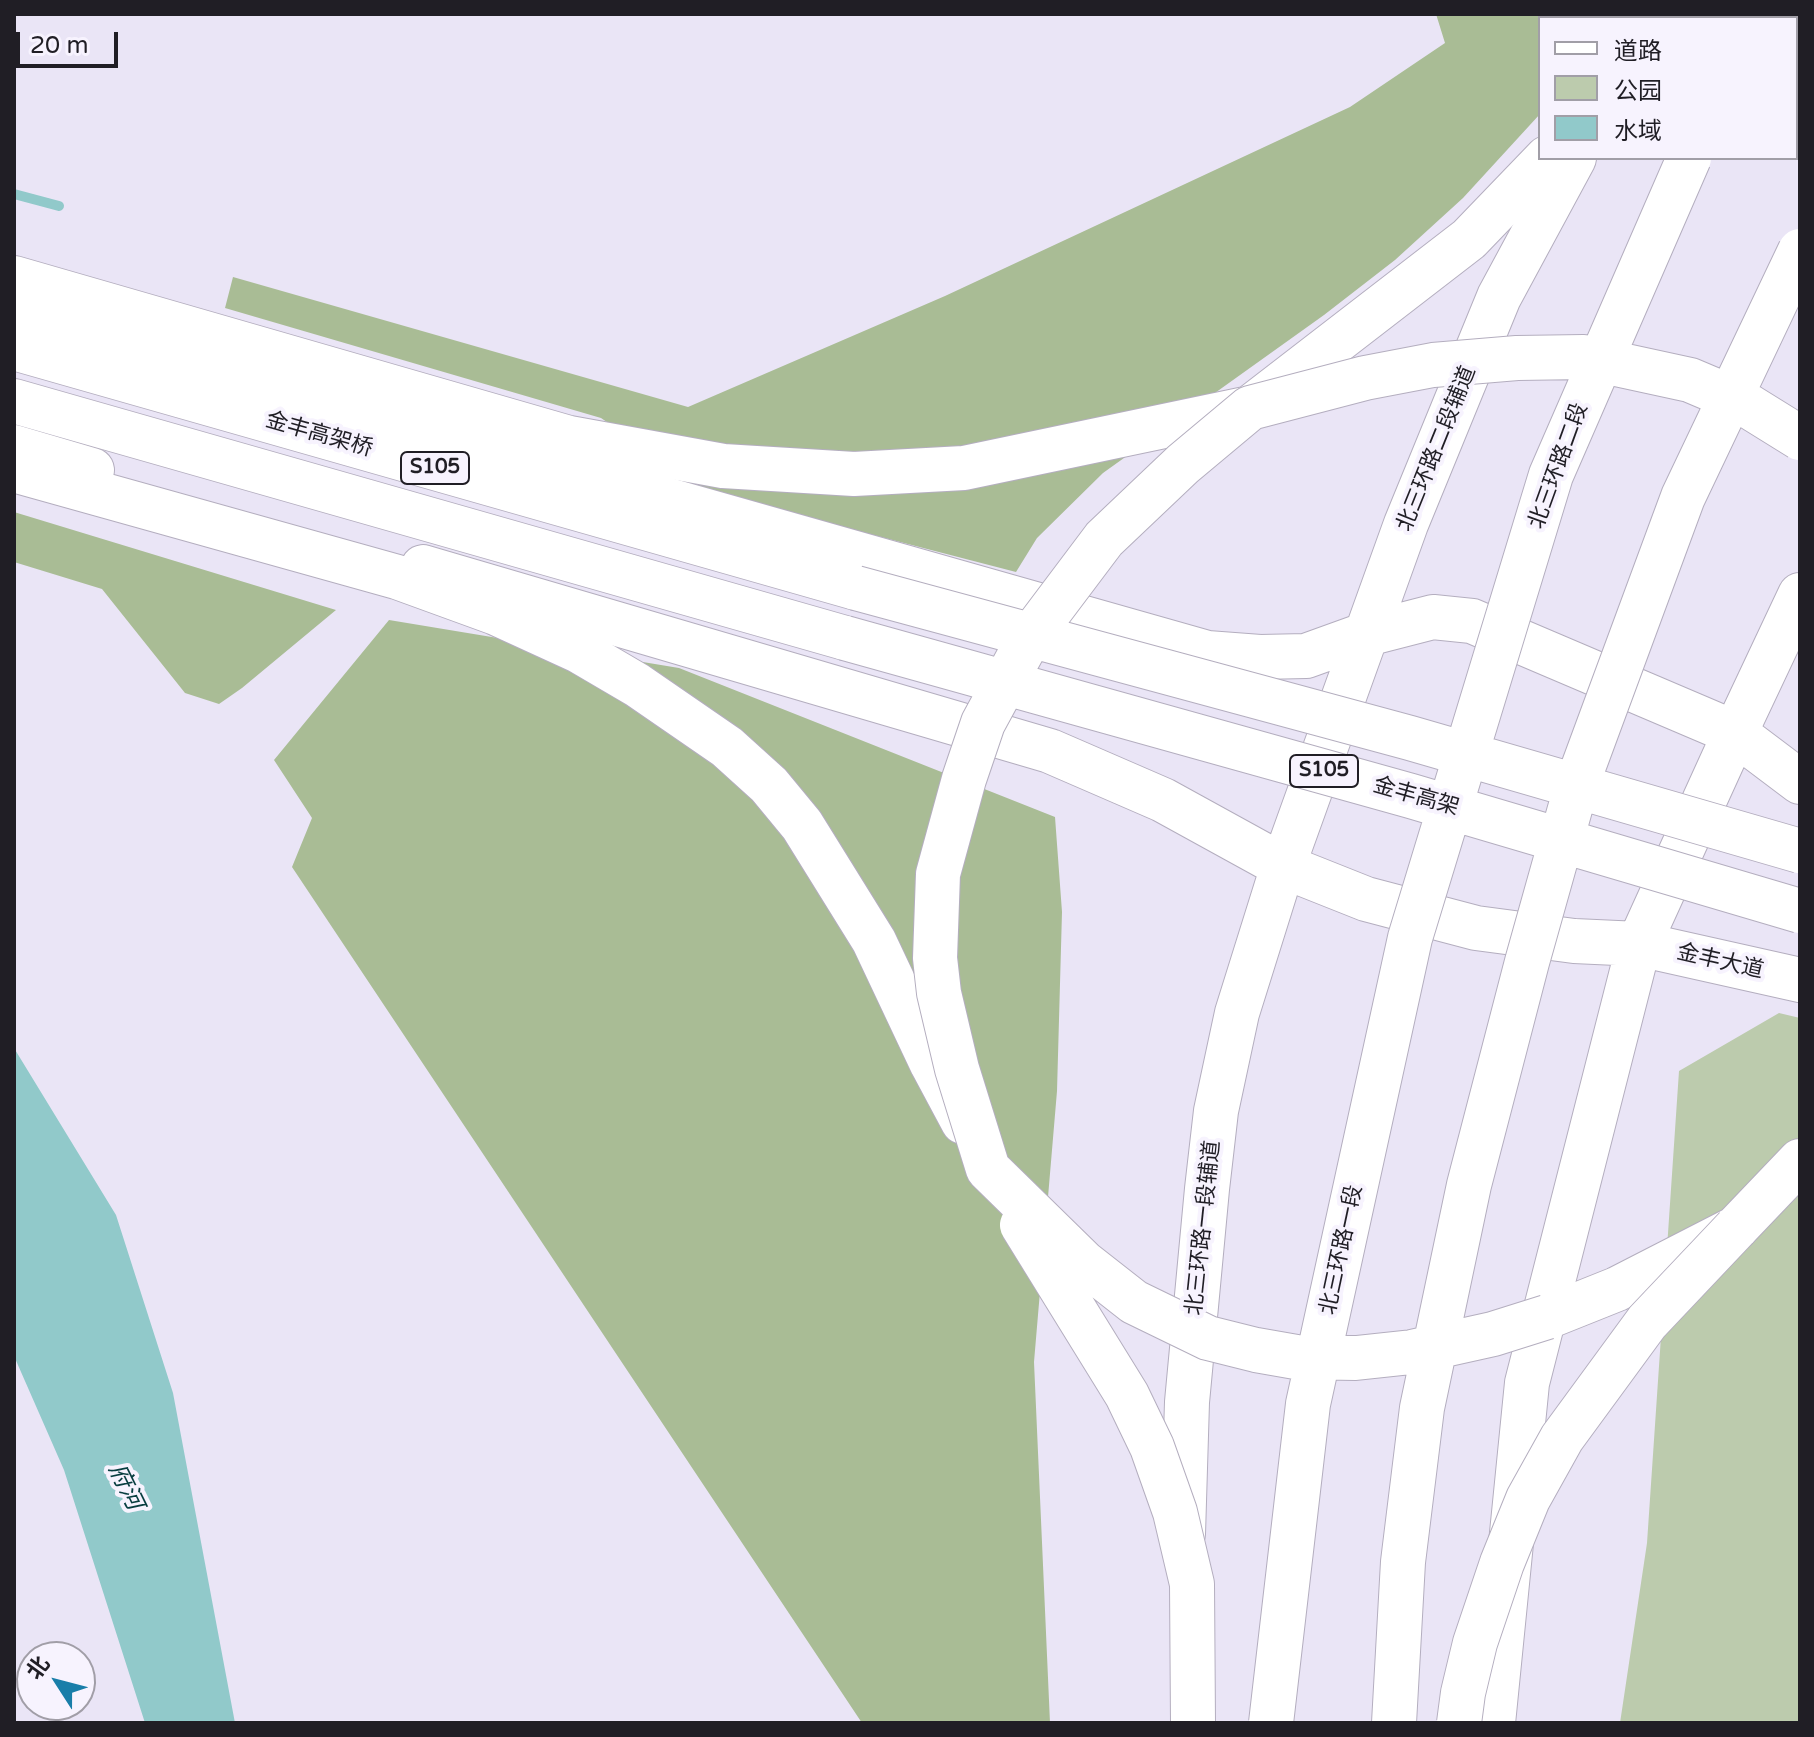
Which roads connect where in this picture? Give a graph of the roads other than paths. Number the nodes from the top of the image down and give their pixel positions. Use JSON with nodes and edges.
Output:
{"nodes":[{"id":1,"x":1545,"y":160,"type":"edge"},
{"id":2,"x":1573,"y":160,"type":"edge"},
{"id":3,"x":1688,"y":160,"type":"edge"},
{"id":4,"x":1800,"y":251,"type":"edge"},
{"id":5,"x":14,"y":278,"type":"edge"},
{"id":6,"x":14,"y":312,"type":"edge"},
{"id":7,"x":14,"y":348,"type":"edge"},
{"id":8,"x":14,"y":401,"type":"edge"},
{"id":9,"x":1250,"y":408,"type":"junction"},
{"id":10,"x":1800,"y":438,"type":"edge"},
{"id":11,"x":14,"y":447,"type":"edge"},
{"id":12,"x":14,"y":470,"type":"edge"},
{"id":13,"x":1800,"y":595,"type":"edge"},
{"id":14,"x":1367,"y":634,"type":"junction"},
{"id":15,"x":1735,"y":733,"type":"junction"},
{"id":16,"x":1325,"y":750,"type":"joint"},
{"id":17,"x":1800,"y":782,"type":"edge"},
{"id":18,"x":1456,"y":785,"type":"joint"},
{"id":19,"x":1800,"y":851,"type":"edge"},
{"id":20,"x":1283,"y":866,"type":"junction"},
{"id":21,"x":1800,"y":911,"type":"edge"},
{"id":22,"x":1639,"y":944,"type":"junction"},
{"id":23,"x":1800,"y":980,"type":"edge"},
{"id":24,"x":1800,"y":1161,"type":"edge"},
{"id":25,"x":988,"y":1169,"type":"junction"},
{"id":26,"x":1800,"y":1204,"type":"edge"},
{"id":27,"x":1736,"y":1228,"type":"junction"},
{"id":28,"x":1176,"y":1723,"type":"edge"},
{"id":29,"x":1193,"y":1723,"type":"edge"},
{"id":30,"x":1271,"y":1723,"type":"edge"},
{"id":31,"x":1394,"y":1723,"type":"edge"},
{"id":32,"x":1459,"y":1723,"type":"edge"},
{"id":33,"x":1493,"y":1723,"type":"edge"}],
"edges":[{"from":1,"to":9,"type":"main road"},
{"from":2,"to":14,"type":"main road","name":"北三环路二段辅道"},
{"from":3,"to":18,"type":"main road","name":"北三环路二段","bridge":true},
{"from":4,"to":31,"type":"main road","bridge":true},
{"from":5,"to":9,"type":"main road"},
{"from":6,"to":14,"type":"main road"},
{"from":7,"to":19,"type":"main road","name":"金丰高架桥","number":"S105","bridge":true},
{"from":8,"to":21,"type":"main road","name":"金丰高架","number":"S105","bridge":true},
{"from":9,"to":10,"type":"main road","bridge":true},
{"from":9,"to":25,"type":"main road","bridge":true},
{"from":11,"to":20,"type":"main road","name":"金丰大道"},
{"from":12,"to":25,"type":"main road","bridge":true},
{"from":13,"to":15,"type":"main road"},
{"from":14,"to":15,"type":"main road"},
{"from":14,"to":16,"type":"main road","name":"北三环路二段辅道"},
{"from":15,"to":17,"type":"main road"},
{"from":15,"to":22,"type":"main road"},
{"from":16,"to":20,"type":"main road","name":"北三环路一段辅道"},
{"from":18,"to":30,"type":"main road","name":"北三环路一段","bridge":true},
{"from":20,"to":22,"type":"main road","name":"金丰大道"},
{"from":20,"to":28,"type":"main road","name":"北三环路一段辅道"},
{"from":22,"to":23,"type":"main road","name":"金丰大道"},
{"from":22,"to":33,"type":"main road"},
{"from":24,"to":27,"type":"main road"},
{"from":25,"to":27,"type":"main road","bridge":true},
{"from":25,"to":29,"type":"main road","bridge":true},
{"from":26,"to":27,"type":"main road"},
{"from":27,"to":32,"type":"main road","bridge":true}]}
